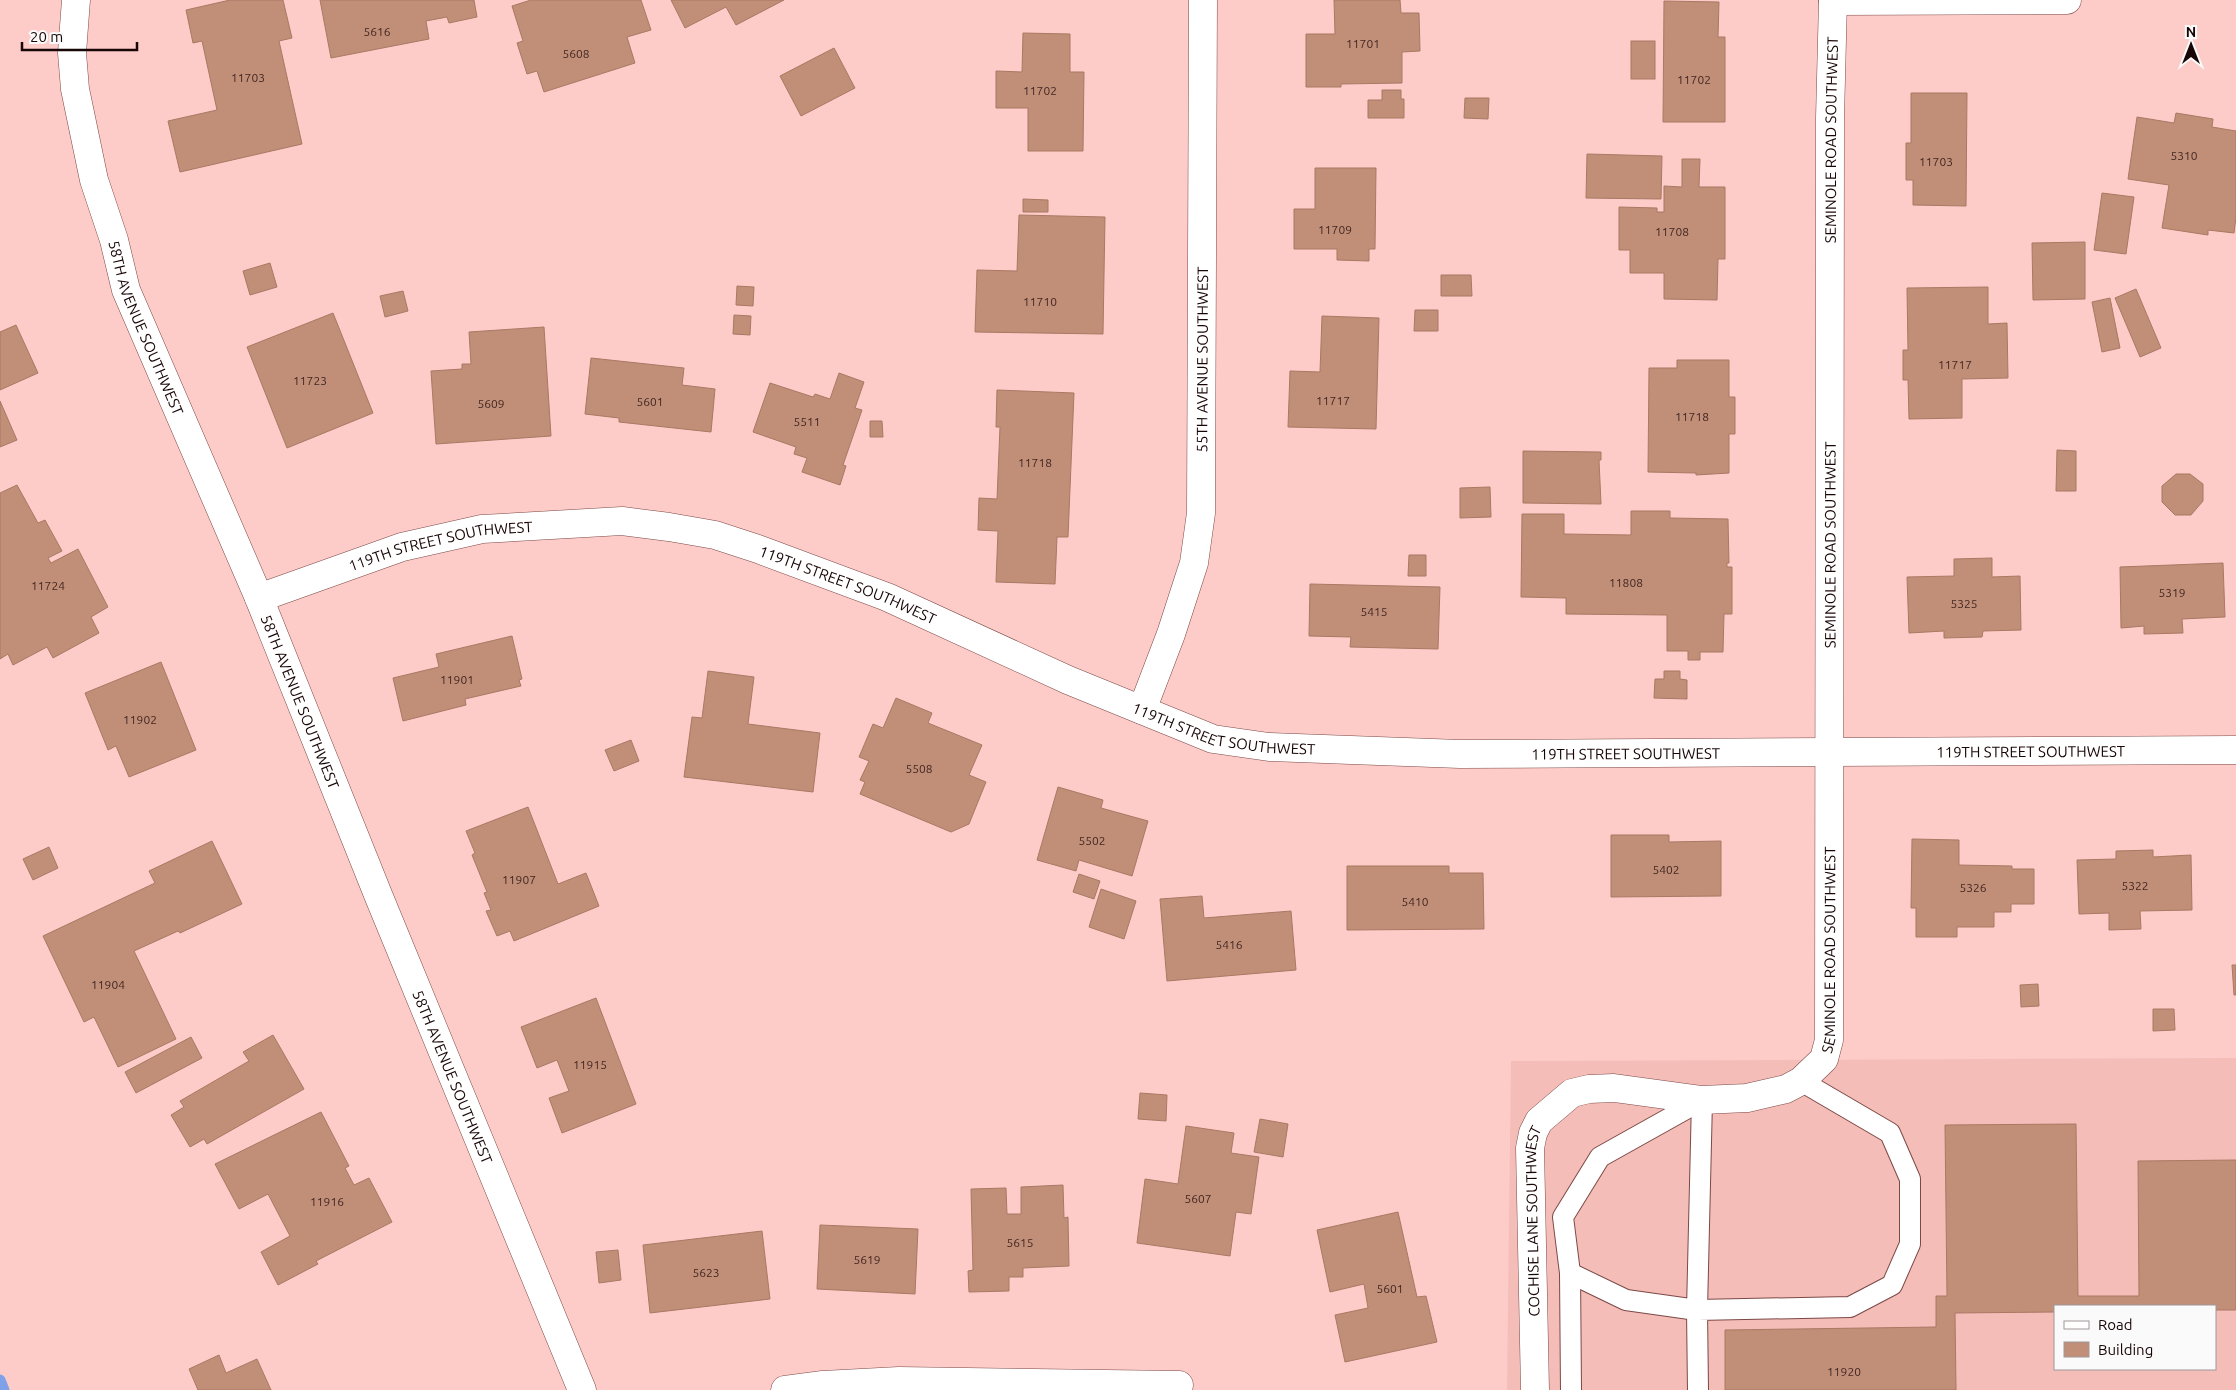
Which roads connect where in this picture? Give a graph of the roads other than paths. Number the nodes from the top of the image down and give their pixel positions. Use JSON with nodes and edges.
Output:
{"nodes":[{"id":1,"x":76,"y":0,"type":"edge"},
{"id":2,"x":1203,"y":0,"type":"edge"},
{"id":3,"x":2067,"y":0,"type":"edge"},
{"id":4,"x":1833,"y":1,"type":"edge"},
{"id":5,"x":259,"y":598,"type":"junction"},
{"id":6,"x":1142,"y":710,"type":"junction"},
{"id":7,"x":1828,"y":750,"type":"junction"},
{"id":8,"x":2236,"y":750,"type":"edge"},
{"id":9,"x":1802,"y":1081,"type":"junction"},
{"id":10,"x":1702,"y":1100,"type":"junction"},
{"id":11,"x":1570,"y":1273,"type":"junction"},
{"id":12,"x":1697,"y":1310,"type":"junction"},
{"id":13,"x":1179,"y":1385,"type":"dead end"},
{"id":14,"x":582,"y":1390,"type":"edge"},
{"id":15,"x":785,"y":1390,"type":"edge"},
{"id":16,"x":1535,"y":1390,"type":"edge"},
{"id":17,"x":1571,"y":1390,"type":"edge"},
{"id":18,"x":1698,"y":1390,"type":"edge"}],
"edges":[{"from":1,"to":5,"type":"street","name":"58TH AVENUE SOUTHWEST"},
{"from":2,"to":6,"type":"street","name":"55TH AVENUE SOUTHWEST"},
{"from":3,"to":4,"type":"street"},
{"from":4,"to":7,"type":"street","name":"SEMINOLE ROAD SOUTHWEST"},
{"from":5,"to":6,"type":"street","name":"119TH STREET SOUTHWEST"},
{"from":5,"to":14,"type":"street","name":"58TH AVENUE SOUTHWEST"},
{"from":6,"to":7,"type":"street","name":"119TH STREET SOUTHWEST"},
{"from":7,"to":8,"type":"street","name":"119TH STREET SOUTHWEST"},
{"from":7,"to":9,"type":"street","name":"SEMINOLE ROAD SOUTHWEST"},
{"from":9,"to":10,"type":"street","name":"COCHISE LANE SOUTHWEST"},
{"from":9,"to":12,"type":"lane"},
{"from":10,"to":11,"type":"lane"},
{"from":10,"to":12,"type":"lane"},
{"from":10,"to":16,"type":"street","name":"COCHISE LANE SOUTHWEST"},
{"from":11,"to":12,"type":"lane"},
{"from":11,"to":17,"type":"lane"},
{"from":12,"to":18,"type":"lane"},
{"from":13,"to":15,"type":"street"}]}
